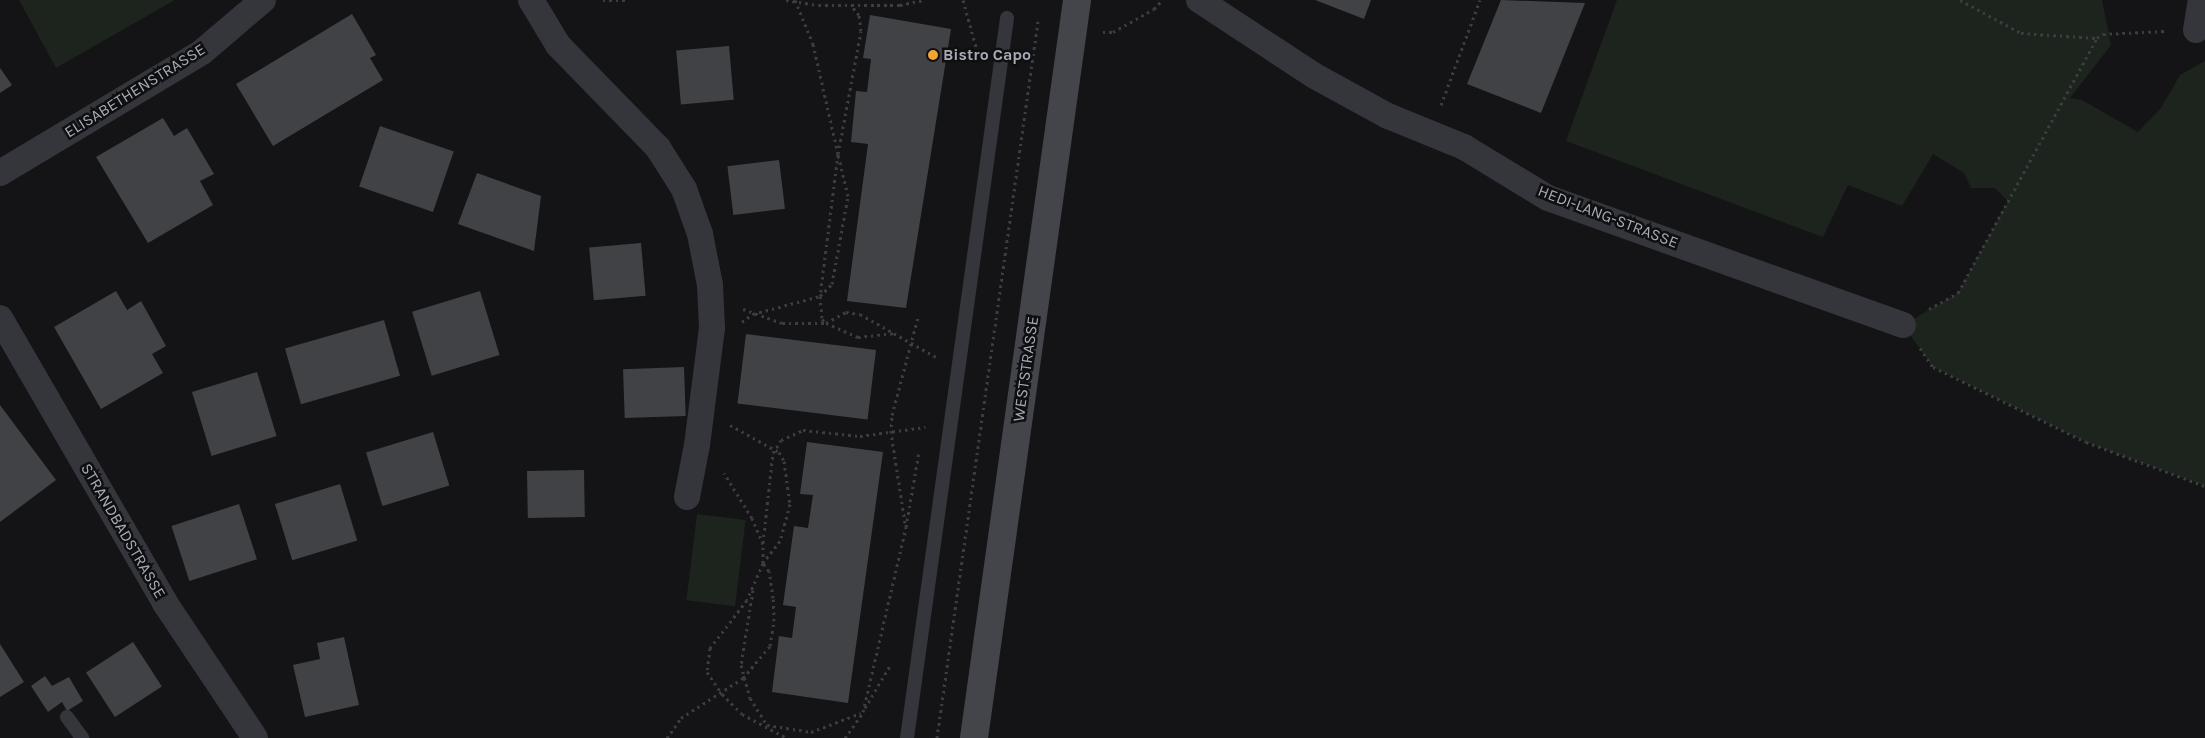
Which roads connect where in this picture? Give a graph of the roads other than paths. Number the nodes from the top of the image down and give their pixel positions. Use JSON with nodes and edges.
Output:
{"nodes":[{"id":1,"x":263,"y":0,"type":"edge"},
{"id":2,"x":531,"y":0,"type":"edge"},
{"id":3,"x":1077,"y":0,"type":"edge"},
{"id":4,"x":1199,"y":0,"type":"edge"},
{"id":5,"x":2201,"y":0,"type":"edge"},
{"id":6,"x":1007,"y":18,"type":"dead end"},
{"id":7,"x":2196,"y":30,"type":"road end"},
{"id":8,"x":0,"y":173,"type":"edge"},
{"id":9,"x":0,"y":318,"type":"edge"},
{"id":10,"x":1904,"y":325,"type":"road end"},
{"id":11,"x":687,"y":497,"type":"dead end"},
{"id":12,"x":67,"y":717,"type":"dead end"},
{"id":13,"x":82,"y":738,"type":"edge"},
{"id":14,"x":255,"y":738,"type":"edge"},
{"id":15,"x":907,"y":738,"type":"edge"},
{"id":16,"x":974,"y":738,"type":"edge"}],
"edges":[{"from":1,"to":8,"type":"street","name":"ELISABETHENSTRASSE"},
{"from":2,"to":11,"type":"street"},
{"from":3,"to":16,"type":"street","name":"WESTSTRASSE"},
{"from":4,"to":10,"type":"street","name":"HEDI-LANG-STRASSE"},
{"from":5,"to":7,"type":"street"},
{"from":6,"to":15,"type":"lane"},
{"from":9,"to":14,"type":"street","name":"STRANDBADSTRASSE"},
{"from":12,"to":13,"type":"lane"}]}
